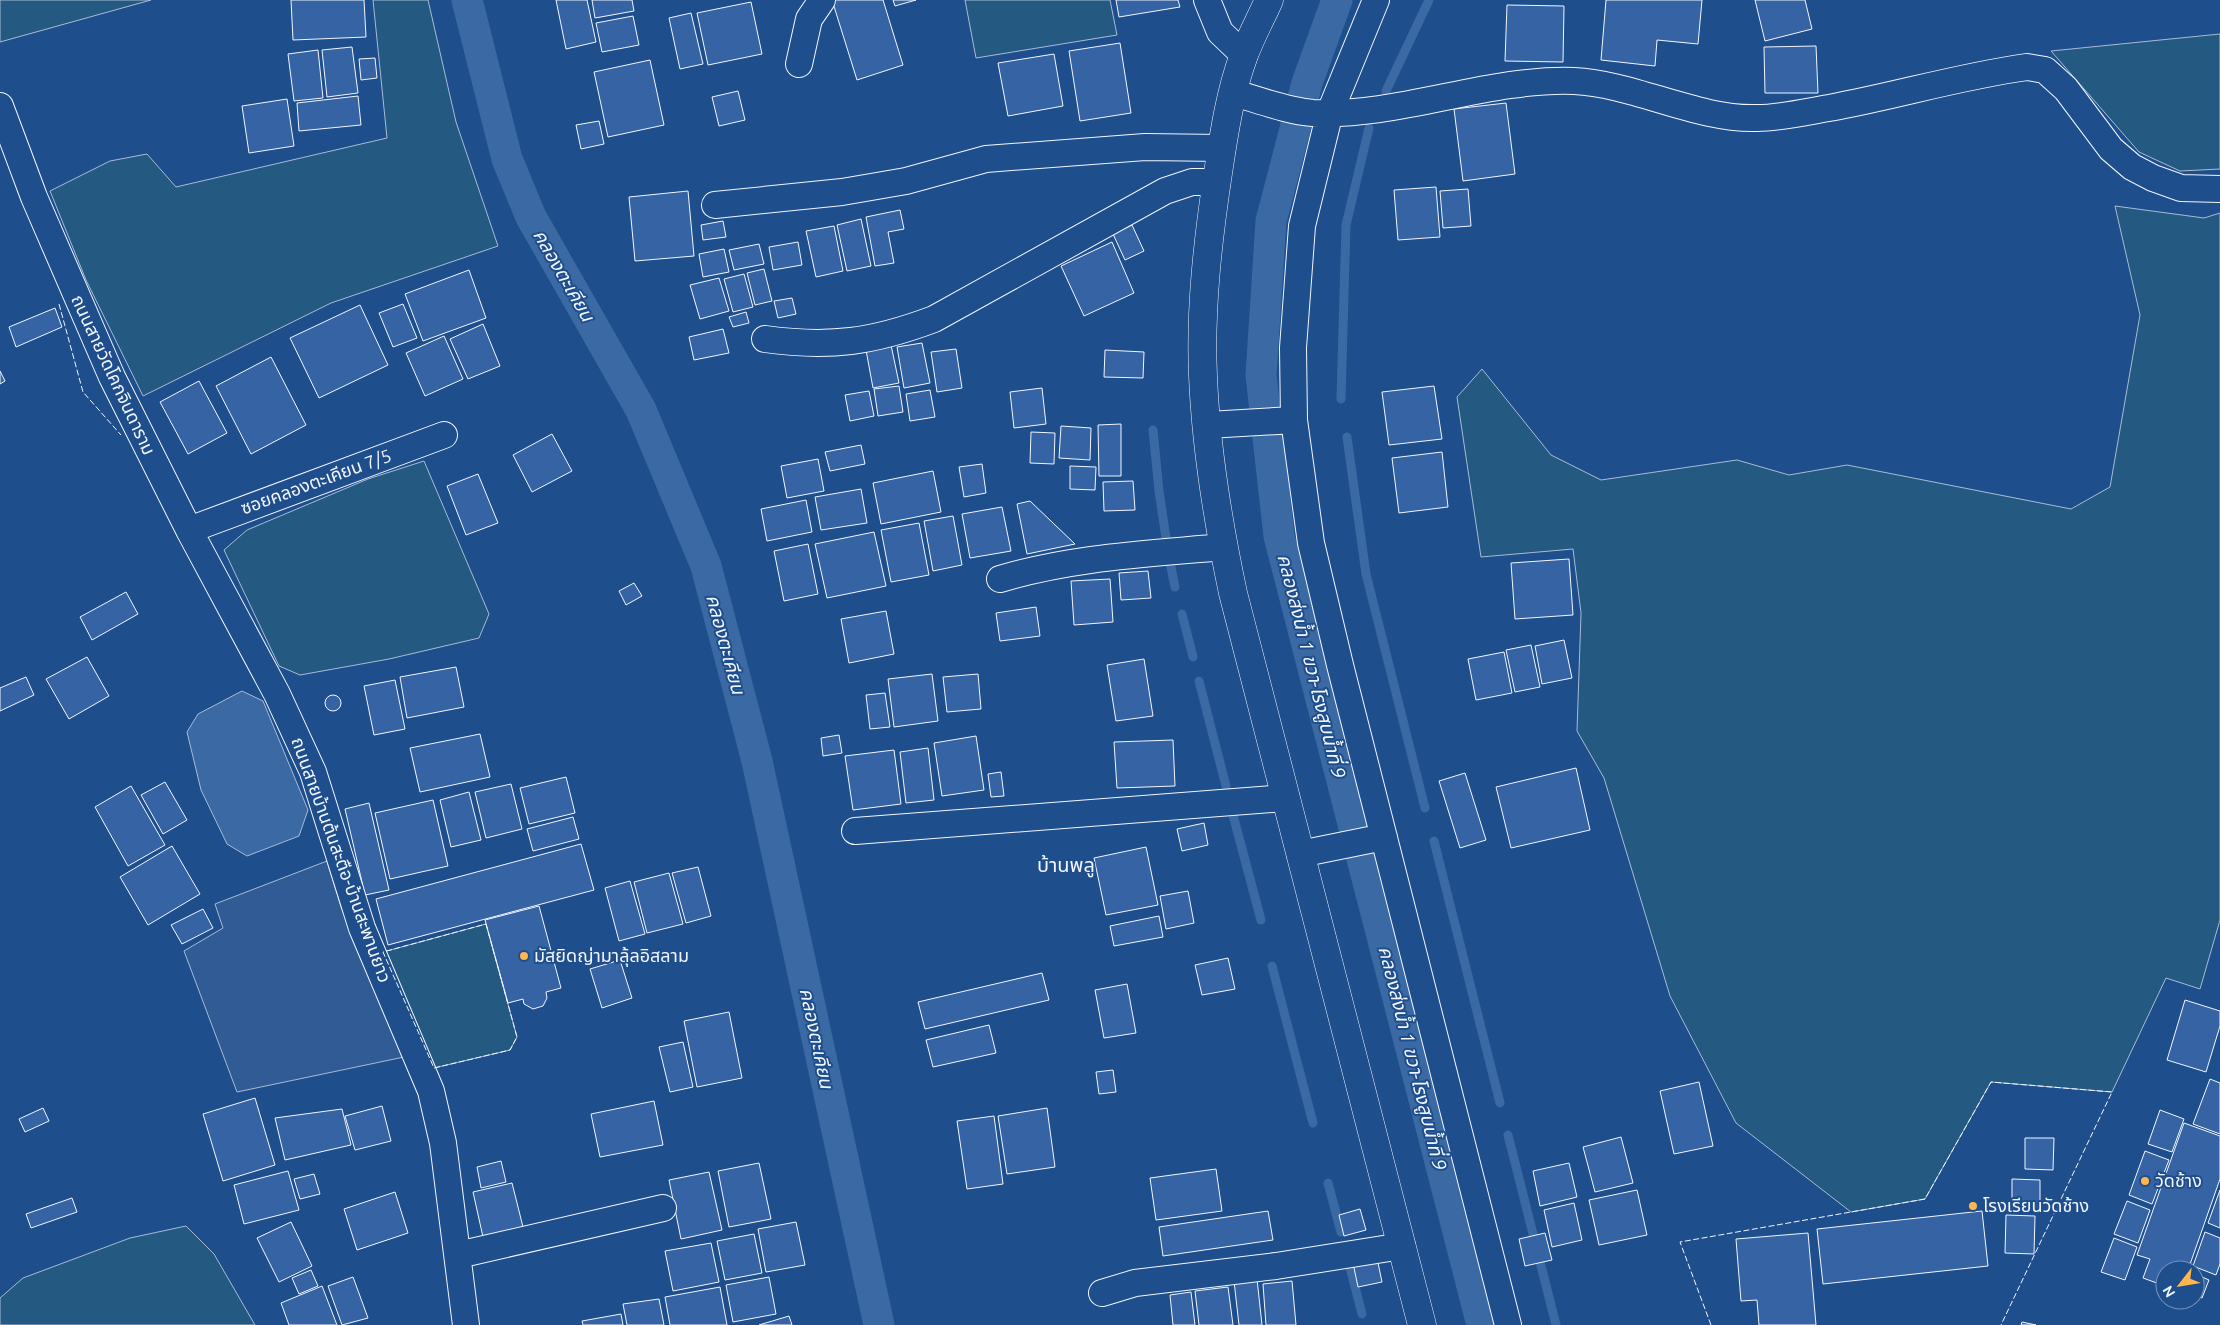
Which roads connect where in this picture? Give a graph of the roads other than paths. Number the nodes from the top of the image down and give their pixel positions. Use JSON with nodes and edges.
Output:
{"nodes":[{"id":1,"x":822,"y":0,"type":"edge"},
{"id":2,"x":1207,"y":0,"type":"edge"},
{"id":3,"x":1269,"y":0,"type":"edge"},
{"id":4,"x":1376,"y":0,"type":"edge"},
{"id":5,"x":1244,"y":56,"type":"junction"},
{"id":6,"x":799,"y":64,"type":"dead end"},
{"id":7,"x":1234,"y":93,"type":"junction"},
{"id":8,"x":0,"y":106,"type":"edge"},
{"id":9,"x":1321,"y":112,"type":"junction"},
{"id":10,"x":1222,"y":148,"type":"junction"},
{"id":11,"x":1217,"y":182,"type":"junction"},
{"id":12,"x":2220,"y":189,"type":"edge"},
{"id":13,"x":715,"y":205,"type":"dead end"},
{"id":14,"x":765,"y":339,"type":"dead end"},
{"id":15,"x":1284,"y":421,"type":"junction"},
{"id":16,"x":1208,"y":425,"type":"junction"},
{"id":17,"x":444,"y":435,"type":"dead end"},
{"id":18,"x":189,"y":530,"type":"junction"},
{"id":19,"x":1223,"y":547,"type":"junction"},
{"id":20,"x":1000,"y":579,"type":"dead end"},
{"id":21,"x":246,"y":635,"type":"joint"},
{"id":22,"x":1286,"y":798,"type":"junction"},
{"id":23,"x":855,"y":831,"type":"dead end"},
{"id":24,"x":1377,"y":838,"type":"junction"},
{"id":25,"x":1313,"y":851,"type":"junction"},
{"id":26,"x":663,"y":1208,"type":"dead end"},
{"id":27,"x":1402,"y":1246,"type":"junction"},
{"id":28,"x":458,"y":1255,"type":"junction"},
{"id":29,"x":1102,"y":1292,"type":"dead end"},
{"id":30,"x":466,"y":1325,"type":"edge"},
{"id":31,"x":1422,"y":1325,"type":"edge"},
{"id":32,"x":1508,"y":1325,"type":"edge"}],
"edges":[{"from":1,"to":6,"type":"street"},
{"from":2,"to":5,"type":"street"},
{"from":3,"to":5,"type":"main road"},
{"from":4,"to":9,"type":"street"},
{"from":5,"to":7,"type":"main road"},
{"from":7,"to":9,"type":"street"},
{"from":7,"to":10,"type":"main road"},
{"from":8,"to":18,"type":"street","name":"ถนนสายวัดโคกจินดาราม"},
{"from":9,"to":12,"type":"street"},
{"from":9,"to":15,"type":"street"},
{"from":10,"to":11,"type":"main road"},
{"from":10,"to":13,"type":"street"},
{"from":11,"to":14,"type":"street"},
{"from":11,"to":16,"type":"main road"},
{"from":15,"to":16,"type":"street"},
{"from":15,"to":24,"type":"street"},
{"from":16,"to":19,"type":"main road"},
{"from":17,"to":18,"type":"street","name":"ซอยคลองตะเคียน 7/5"},
{"from":18,"to":21,"type":"street","name":"ถนนสายวัดโคกจินดาราม"},
{"from":19,"to":20,"type":"street"},
{"from":19,"to":22,"type":"main road"},
{"from":21,"to":28,"type":"street","name":"ถนนสายบ้านต้นสะตือ-บ้านสะพานยาว"},
{"from":22,"to":23,"type":"street"},
{"from":22,"to":25,"type":"main road"},
{"from":24,"to":25,"type":"street"},
{"from":24,"to":32,"type":"street"},
{"from":25,"to":27,"type":"main road"},
{"from":26,"to":28,"type":"street"},
{"from":27,"to":29,"type":"street"},
{"from":27,"to":31,"type":"main road"},
{"from":28,"to":30,"type":"street","name":"ถนนสายบ้านต้นสะตือ-บ้านสะพานยาว"}]}
